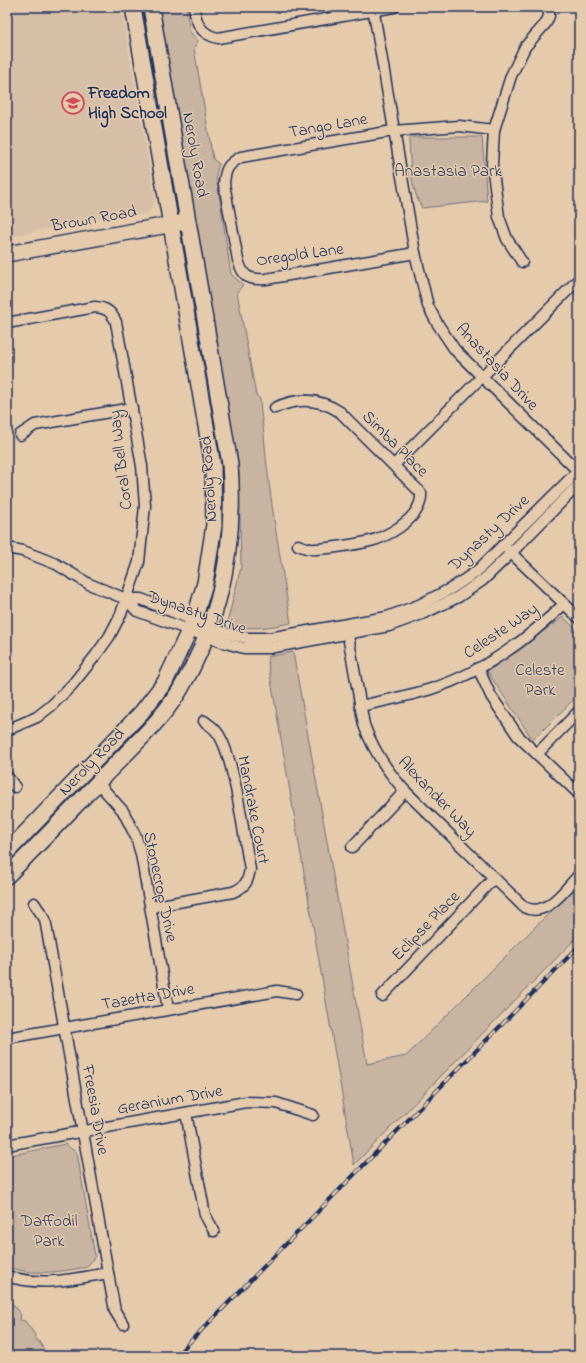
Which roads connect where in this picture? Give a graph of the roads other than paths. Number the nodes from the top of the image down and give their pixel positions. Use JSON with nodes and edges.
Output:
{"nodes":[{"id":1,"x":133,"y":7,"type":"edge"},
{"id":2,"x":151,"y":7,"type":"edge"},
{"id":3,"x":194,"y":7,"type":"edge"},
{"id":4,"x":394,"y":7,"type":"edge"},
{"id":5,"x":549,"y":7,"type":"edge"},
{"id":6,"x":373,"y":8,"type":"edge"},
{"id":7,"x":146,"y":87,"type":"junction"},
{"id":8,"x":494,"y":130,"type":"junction"},
{"id":9,"x":393,"y":131,"type":"junction"},
{"id":10,"x":178,"y":165,"type":"junction"},
{"id":11,"x":188,"y":221,"type":"junction"},
{"id":12,"x":231,"y":223,"type":"joint"},
{"id":13,"x":170,"y":225,"type":"junction"},
{"id":14,"x":414,"y":253,"type":"junction"},
{"id":15,"x":7,"y":254,"type":"edge"},
{"id":16,"x":522,"y":262,"type":"dead end"},
{"id":17,"x":579,"y":279,"type":"edge"},
{"id":18,"x":7,"y":323,"type":"edge"},
{"id":19,"x":482,"y":378,"type":"junction"},
{"id":20,"x":132,"y":408,"type":"junction"},
{"id":21,"x":276,"y":408,"type":"dead end"},
{"id":22,"x":20,"y":435,"type":"dead end"},
{"id":23,"x":394,"y":465,"type":"junction"},
{"id":24,"x":578,"y":471,"type":"edge"},
{"id":25,"x":579,"y":484,"type":"edge"},
{"id":26,"x":298,"y":545,"type":"dead end"},
{"id":27,"x":504,"y":546,"type":"junction"},
{"id":28,"x":7,"y":548,"type":"edge"},
{"id":29,"x":512,"y":553,"type":"junction"},
{"id":30,"x":126,"y":599,"type":"junction"},
{"id":31,"x":564,"y":604,"type":"junction"},
{"id":32,"x":579,"y":618,"type":"edge"},
{"id":33,"x":346,"y":624,"type":"junction"},
{"id":34,"x":192,"y":625,"type":"junction"},
{"id":35,"x":209,"y":631,"type":"junction"},
{"id":36,"x":348,"y":635,"type":"junction"},
{"id":37,"x":478,"y":668,"type":"junction"},
{"id":38,"x":360,"y":706,"type":"junction"},
{"id":39,"x":579,"y":711,"type":"edge"},
{"id":40,"x":204,"y":721,"type":"dead end"},
{"id":41,"x":7,"y":730,"type":"edge"},
{"id":42,"x":537,"y":754,"type":"junction"},
{"id":43,"x":7,"y":776,"type":"edge"},
{"id":44,"x":98,"y":783,"type":"junction"},
{"id":45,"x":15,"y":787,"type":"dead end"},
{"id":46,"x":405,"y":791,"type":"junction"},
{"id":47,"x":579,"y":794,"type":"edge"},
{"id":48,"x":352,"y":847,"type":"dead end"},
{"id":49,"x":7,"y":852,"type":"edge"},
{"id":50,"x":7,"y":876,"type":"edge"},
{"id":51,"x":578,"y":876,"type":"edge"},
{"id":52,"x":494,"y":878,"type":"junction"},
{"id":53,"x":34,"y":903,"type":"dead end"},
{"id":54,"x":150,"y":907,"type":"junction"},
{"id":55,"x":296,"y":994,"type":"dead end"},
{"id":56,"x":382,"y":996,"type":"dead end"},
{"id":57,"x":168,"y":1009,"type":"junction"},
{"id":58,"x":64,"y":1028,"type":"junction"},
{"id":59,"x":7,"y":1038,"type":"edge"},
{"id":60,"x":186,"y":1114,"type":"junction"},
{"id":61,"x":313,"y":1115,"type":"dead end"},
{"id":62,"x":83,"y":1131,"type":"junction"},
{"id":63,"x":7,"y":1145,"type":"edge"},
{"id":64,"x":214,"y":1231,"type":"dead end"},
{"id":65,"x":108,"y":1273,"type":"junction"},
{"id":66,"x":7,"y":1276,"type":"edge"},
{"id":67,"x":124,"y":1324,"type":"dead end"}],
"edges":[{"from":1,"to":7,"type":"street","name":"Neroly Road"},
{"from":2,"to":10,"type":"street","name":"Neroly Road"},
{"from":3,"to":6,"type":"street"},
{"from":4,"to":6,"type":"street"},
{"from":5,"to":8,"type":"street"},
{"from":6,"to":9,"type":"street","name":"Anastasia Drive"},
{"from":7,"to":10,"type":"street"},
{"from":7,"to":13,"type":"street","name":"Neroly Road"},
{"from":8,"to":9,"type":"street","name":"Tango Lane"},
{"from":8,"to":16,"type":"street"},
{"from":9,"to":12,"type":"street","name":"Tango Lane"},
{"from":9,"to":14,"type":"street","name":"Anastasia Drive"},
{"from":10,"to":11,"type":"street","name":"Neroly Road"},
{"from":11,"to":13,"type":"street","name":"Brown Road"},
{"from":11,"to":35,"type":"street","name":"Neroly Road"},
{"from":12,"to":14,"type":"street","name":"Oregold Lane"},
{"from":13,"to":15,"type":"street","name":"Brown Road"},
{"from":13,"to":34,"type":"street","name":"Neroly Road"},
{"from":14,"to":19,"type":"street","name":"Anastasia Drive"},
{"from":17,"to":19,"type":"street"},
{"from":18,"to":20,"type":"street","name":"Coral Bell Way"},
{"from":19,"to":23,"type":"street"},
{"from":19,"to":24,"type":"street","name":"Anastasia Drive"},
{"from":20,"to":22,"type":"street"},
{"from":20,"to":30,"type":"street","name":"Coral Bell Way"},
{"from":21,"to":23,"type":"street","name":"Simba Place"},
{"from":23,"to":26,"type":"street","name":"Simba Place"},
{"from":24,"to":27,"type":"street","name":"Dynasty Drive"},
{"from":25,"to":29,"type":"street","name":"Dynasty Drive"},
{"from":27,"to":29,"type":"street"},
{"from":27,"to":33,"type":"street","name":"Dynasty Drive"},
{"from":28,"to":30,"type":"street","name":"Dynasty Drive"},
{"from":29,"to":31,"type":"street"},
{"from":29,"to":36,"type":"street","name":"Dynasty Drive"},
{"from":30,"to":34,"type":"street","name":"Dynasty Drive"},
{"from":30,"to":41,"type":"street","name":"Coral Bell Way"},
{"from":31,"to":32,"type":"street"},
{"from":31,"to":37,"type":"street","name":"Celeste Way"},
{"from":33,"to":35,"type":"street","name":"Dynasty Drive"},
{"from":33,"to":36,"type":"street","name":"Alexander Way"},
{"from":34,"to":35,"type":"street","name":"Dynasty Drive"},
{"from":34,"to":49,"type":"street","name":"Neroly Road"},
{"from":35,"to":36,"type":"street","name":"Dynasty Drive"},
{"from":35,"to":44,"type":"street","name":"Neroly Road"},
{"from":36,"to":38,"type":"street","name":"Alexander Way"},
{"from":37,"to":38,"type":"street","name":"Celeste Way"},
{"from":37,"to":42,"type":"street"},
{"from":38,"to":46,"type":"street","name":"Alexander Way"},
{"from":39,"to":42,"type":"street"},
{"from":40,"to":54,"type":"street","name":"Mandrake Court"},
{"from":42,"to":47,"type":"street"},
{"from":43,"to":45,"type":"street"},
{"from":44,"to":50,"type":"street","name":"Neroly Road"},
{"from":44,"to":54,"type":"street","name":"Stonecrop Drive"},
{"from":46,"to":48,"type":"street"},
{"from":46,"to":52,"type":"street","name":"Alexander Way"},
{"from":51,"to":52,"type":"street","name":"Alexander Way"},
{"from":52,"to":56,"type":"street","name":"Eclipse Place"},
{"from":53,"to":58,"type":"street","name":"Freesia Drive"},
{"from":54,"to":57,"type":"street","name":"Stonecrop Drive"},
{"from":55,"to":57,"type":"street","name":"Tazetta Drive"},
{"from":57,"to":58,"type":"street","name":"Tazetta Drive"},
{"from":58,"to":59,"type":"street","name":"Tazetta Drive"},
{"from":58,"to":62,"type":"street","name":"Freesia Drive"},
{"from":60,"to":61,"type":"street","name":"Geranium Drive"},
{"from":60,"to":62,"type":"street","name":"Geranium Drive"},
{"from":60,"to":64,"type":"street"},
{"from":62,"to":63,"type":"street","name":"Geranium Drive"},
{"from":62,"to":65,"type":"street","name":"Freesia Drive"},
{"from":65,"to":66,"type":"street"},
{"from":65,"to":67,"type":"street","name":"Freesia Drive"}]}
